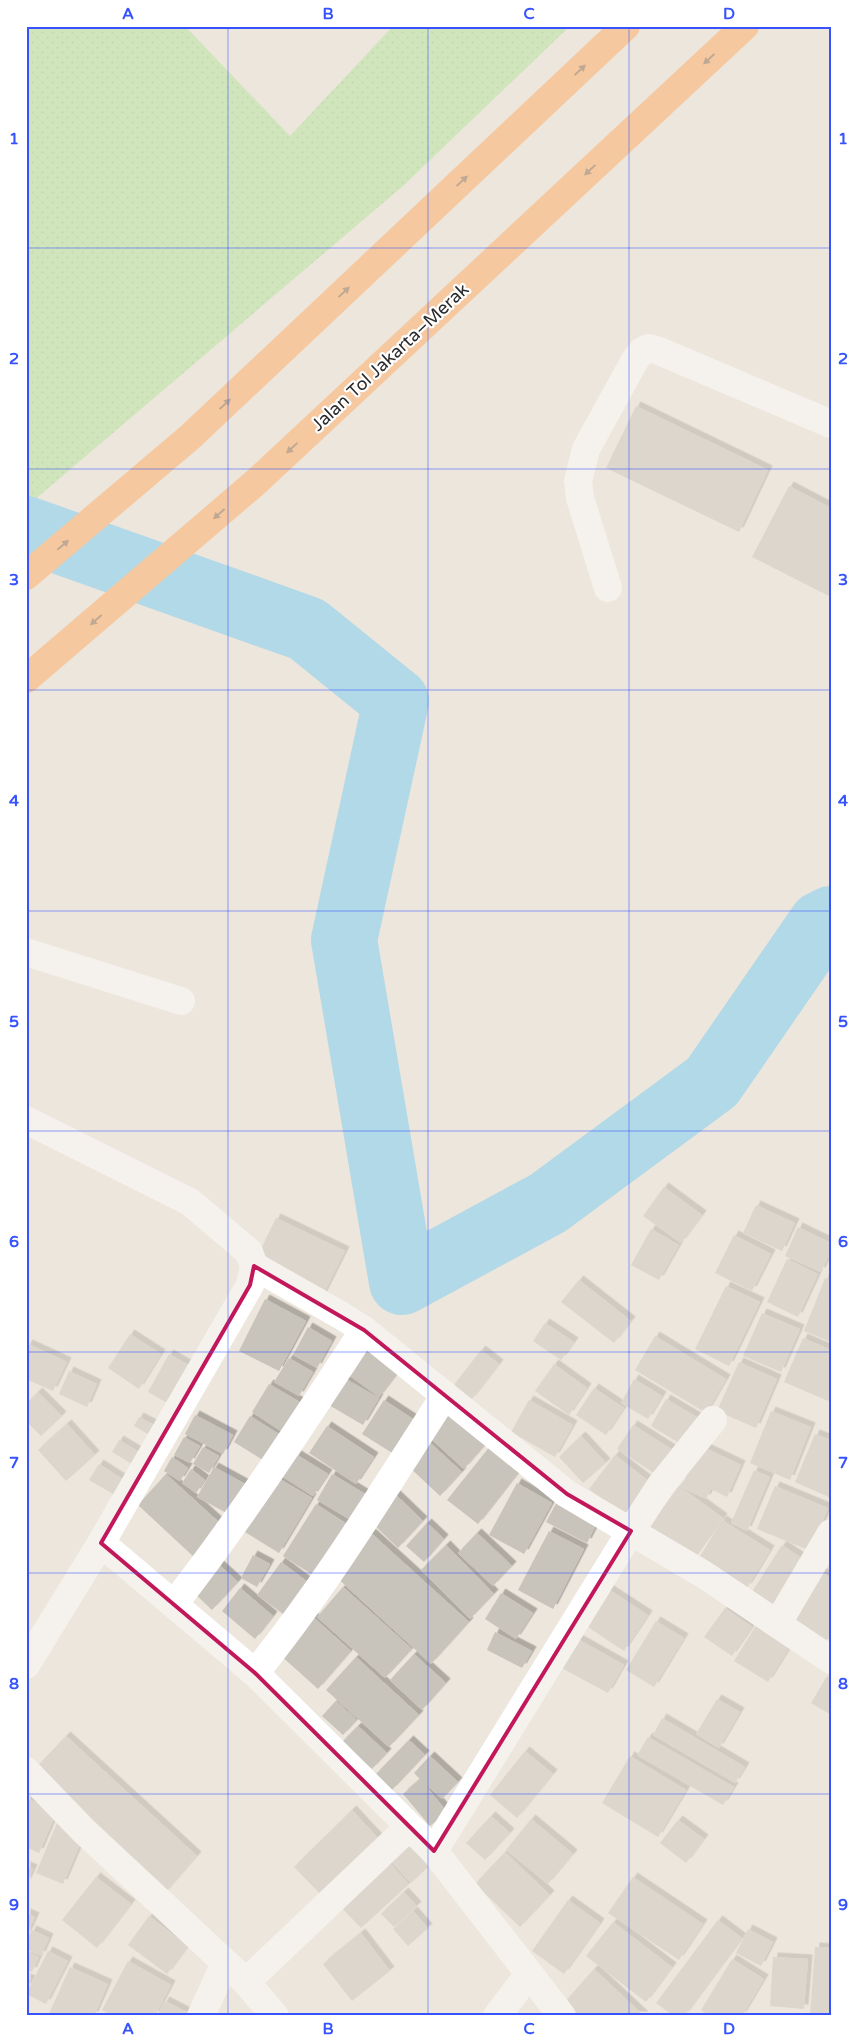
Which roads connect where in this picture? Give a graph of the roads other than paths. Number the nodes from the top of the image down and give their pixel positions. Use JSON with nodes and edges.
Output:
{"nodes":[{"id":1,"x":626,"y":26,"type":"edge"},
{"id":2,"x":745,"y":26,"type":"edge"},
{"id":3,"x":831,"y":424,"type":"edge"},
{"id":4,"x":26,"y":576,"type":"edge"},
{"id":5,"x":608,"y":588,"type":"dead end"},
{"id":6,"x":26,"y":679,"type":"edge"},
{"id":7,"x":26,"y":952,"type":"edge"},
{"id":8,"x":181,"y":1001,"type":"dead end"},
{"id":9,"x":26,"y":1120,"type":"edge"},
{"id":10,"x":254,"y":1266,"type":"junction"},
{"id":11,"x":364,"y":1330,"type":"junction"},
{"id":12,"x":445,"y":1395,"type":"junction"},
{"id":13,"x":713,"y":1420,"type":"dead end"},
{"id":14,"x":631,"y":1531,"type":"junction"},
{"id":15,"x":831,"y":1533,"type":"edge"},
{"id":16,"x":101,"y":1543,"type":"junction"},
{"id":17,"x":174,"y":1604,"type":"junction"},
{"id":18,"x":778,"y":1623,"type":"junction"},
{"id":19,"x":831,"y":1660,"type":"edge"},
{"id":20,"x":26,"y":1665,"type":"edge"},
{"id":21,"x":255,"y":1673,"type":"junction"},
{"id":22,"x":26,"y":1771,"type":"edge"},
{"id":23,"x":409,"y":1827,"type":"junction"},
{"id":24,"x":434,"y":1850,"type":"junction"},
{"id":25,"x":226,"y":1963,"type":"junction"},
{"id":26,"x":529,"y":1974,"type":"junction"},
{"id":27,"x":246,"y":1982,"type":"junction"},
{"id":28,"x":201,"y":2016,"type":"edge"},
{"id":29,"x":275,"y":2016,"type":"edge"},
{"id":30,"x":496,"y":2016,"type":"edge"},
{"id":31,"x":562,"y":2016,"type":"edge"}],
"edges":[{"from":4,"to":1,"type":"highway","one_way":true},
{"from":2,"to":6,"type":"highway","name":"Jalan Tol Jakarta–Merak","one_way":true},
{"from":3,"to":5,"type":"street"},
{"from":7,"to":8,"type":"street"},
{"from":9,"to":10,"type":"street"},
{"from":10,"to":11,"type":"street"},
{"from":10,"to":16,"type":"street"},
{"from":11,"to":12,"type":"street"},
{"from":11,"to":17,"type":"street"},
{"from":12,"to":14,"type":"street"},
{"from":12,"to":21,"type":"street"},
{"from":13,"to":14,"type":"street"},
{"from":14,"to":18,"type":"street"},
{"from":14,"to":24,"type":"street"},
{"from":15,"to":18,"type":"street"},
{"from":16,"to":17,"type":"street"},
{"from":16,"to":20,"type":"street"},
{"from":17,"to":21,"type":"street"},
{"from":18,"to":19,"type":"street"},
{"from":21,"to":23,"type":"street"},
{"from":22,"to":25,"type":"street"},
{"from":23,"to":24,"type":"street"},
{"from":23,"to":27,"type":"street"},
{"from":24,"to":26,"type":"street"},
{"from":25,"to":27,"type":"street"},
{"from":25,"to":28,"type":"street"},
{"from":26,"to":30,"type":"street"},
{"from":26,"to":31,"type":"street"},
{"from":27,"to":29,"type":"street"}]}
